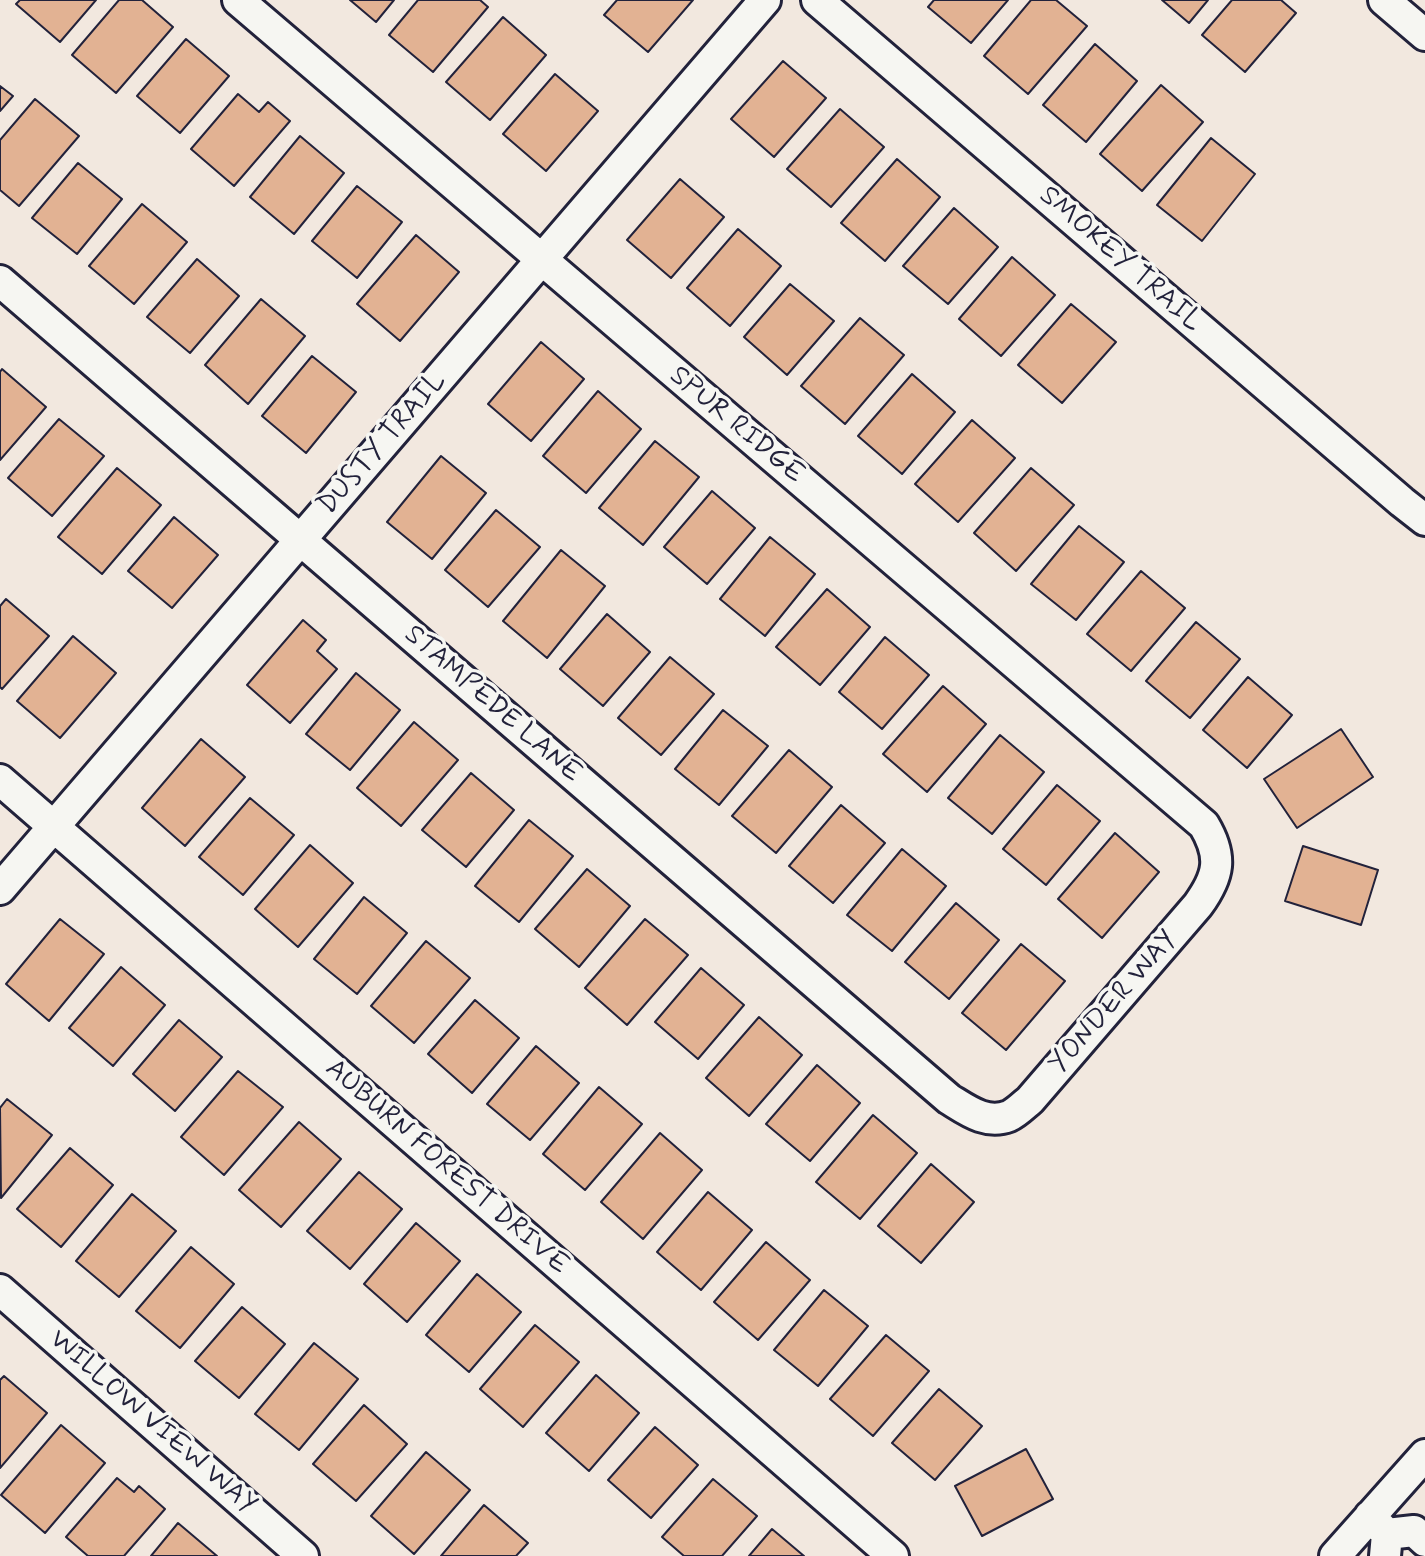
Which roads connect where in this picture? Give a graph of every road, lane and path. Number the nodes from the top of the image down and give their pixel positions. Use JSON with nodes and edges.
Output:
{"nodes":[{"id":1,"x":238,"y":0,"type":"edge"},
{"id":2,"x":765,"y":0,"type":"edge"},
{"id":3,"x":817,"y":0,"type":"edge"},
{"id":4,"x":1384,"y":0,"type":"edge"},
{"id":5,"x":1425,"y":35,"type":"edge"},
{"id":6,"x":541,"y":260,"type":"junction"},
{"id":7,"x":0,"y":281,"type":"edge"},
{"id":8,"x":1425,"y":520,"type":"edge"},
{"id":9,"x":300,"y":540,"type":"junction"},
{"id":10,"x":0,"y":780,"type":"edge"},
{"id":11,"x":54,"y":826,"type":"junction"},
{"id":12,"x":1217,"y":864,"type":"joint"},
{"id":13,"x":0,"y":889,"type":"edge"},
{"id":14,"x":989,"y":1120,"type":"joint"},
{"id":15,"x":0,"y":1290,"type":"edge"},
{"id":16,"x":1425,"y":1455,"type":"edge"},
{"id":17,"x":1381,"y":1535,"type":"edge"},
{"id":18,"x":1425,"y":1541,"type":"edge"},
{"id":19,"x":303,"y":1556,"type":"edge"},
{"id":20,"x":893,"y":1556,"type":"edge"},
{"id":21,"x":1335,"y":1556,"type":"edge"}],
"edges":[{"from":1,"to":6,"type":"street","name":"SPUR RIDGE"},
{"from":2,"to":6,"type":"street","name":"DUSTY TRAIL"},
{"from":3,"to":8,"type":"street","name":"SMOKEY TRAIL"},
{"from":4,"to":5,"type":"street"},
{"from":6,"to":9,"type":"street","name":"DUSTY TRAIL"},
{"from":6,"to":12,"type":"street","name":"SPUR RIDGE"},
{"from":7,"to":9,"type":"street","name":"STAMPEDE LANE"},
{"from":9,"to":11,"type":"street","name":"DUSTY TRAIL"},
{"from":9,"to":14,"type":"street","name":"STAMPEDE LANE"},
{"from":10,"to":11,"type":"street","name":"AUBURN FOREST DRIVE"},
{"from":11,"to":13,"type":"street","name":"DUSTY TRAIL"},
{"from":11,"to":20,"type":"street","name":"AUBURN FOREST DRIVE"},
{"from":12,"to":14,"type":"street","name":"YONDER WAY"},
{"from":15,"to":19,"type":"street","name":"WILLOW VIEW WAY"},
{"from":16,"to":17,"type":"street"},
{"from":17,"to":18,"type":"street"},
{"from":17,"to":21,"type":"street"}]}
